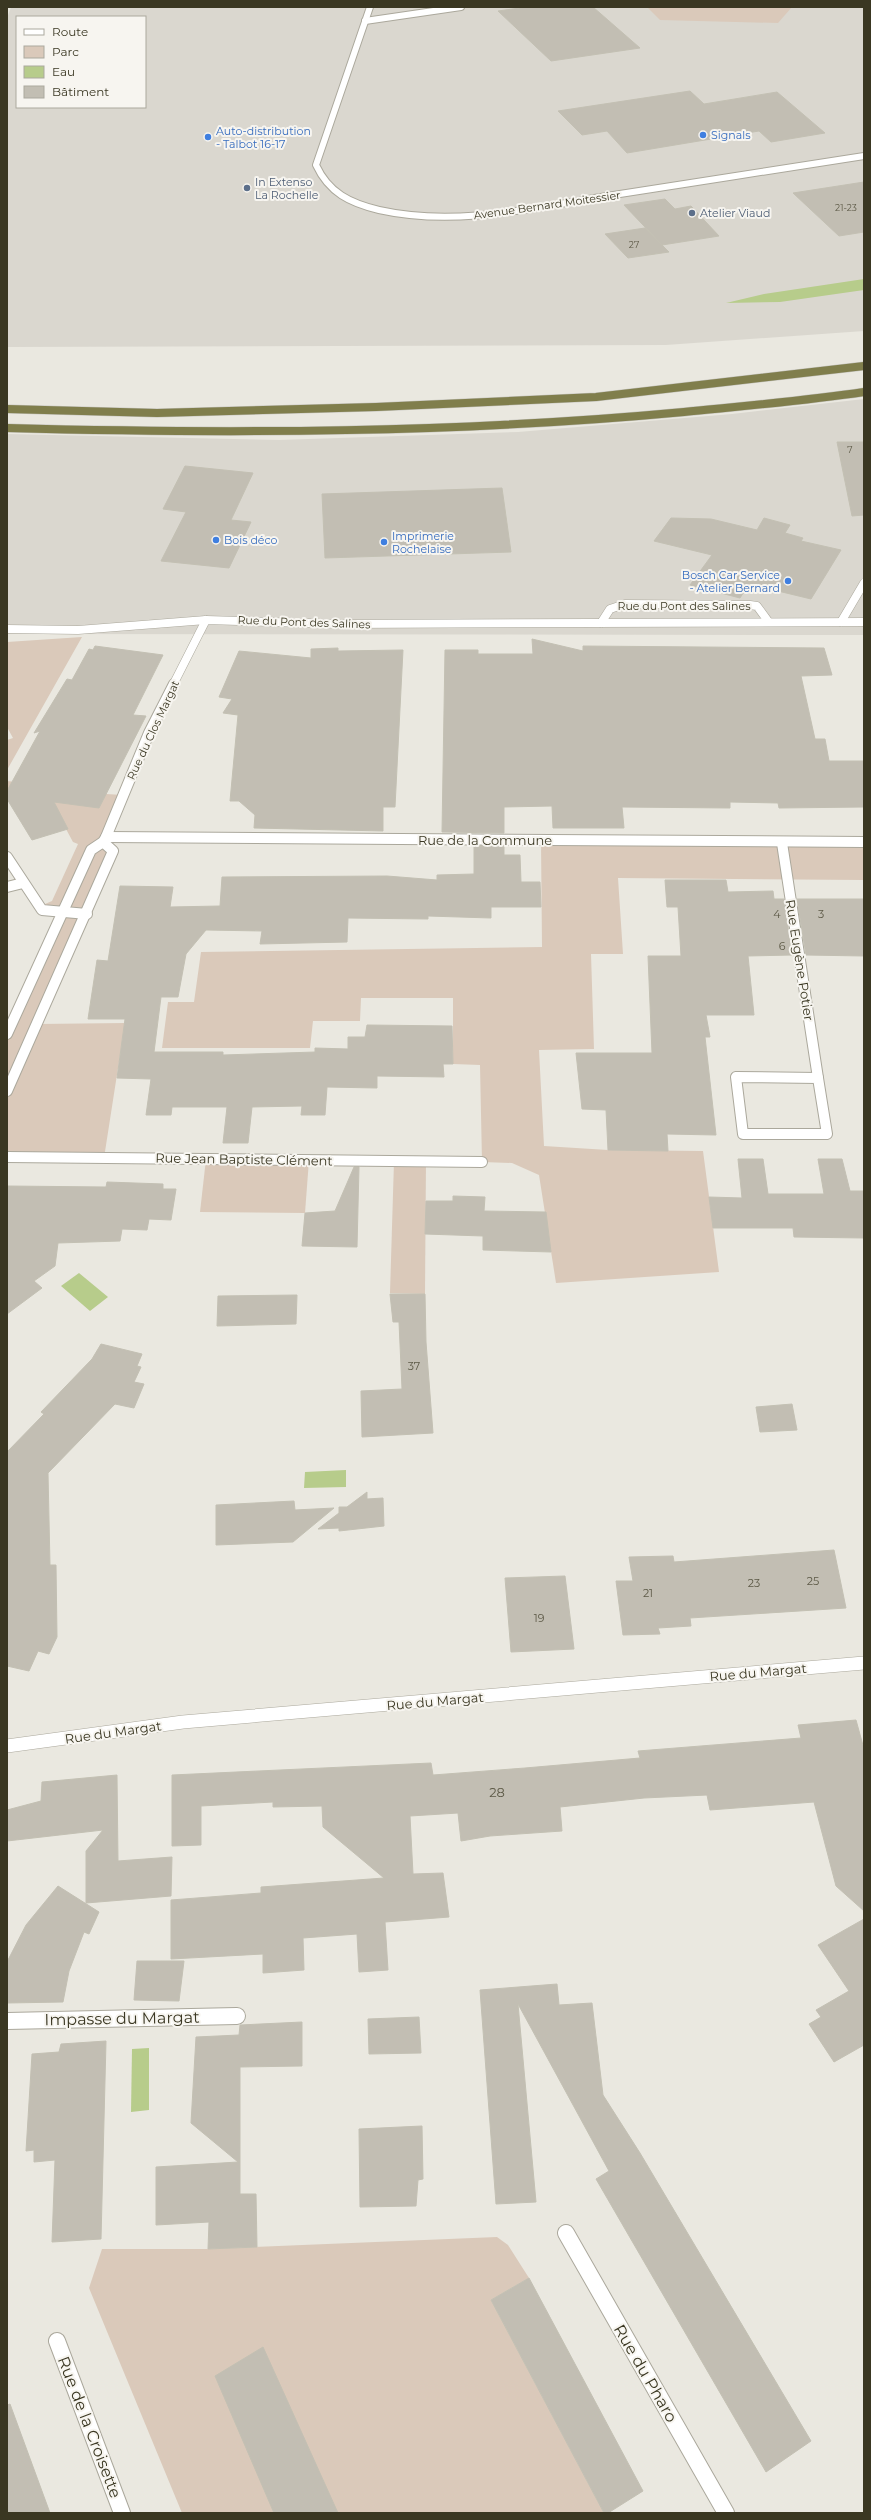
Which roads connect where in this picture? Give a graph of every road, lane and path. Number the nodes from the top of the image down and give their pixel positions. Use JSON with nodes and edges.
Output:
{"nodes":[{"id":1,"x":370,"y":7,"type":"edge"},
{"id":2,"x":461,"y":7,"type":"edge"},
{"id":3,"x":365,"y":21,"type":"junction"},
{"id":4,"x":864,"y":156,"type":"edge"},
{"id":5,"x":864,"y":366,"type":"edge"},
{"id":6,"x":864,"y":392,"type":"edge"},
{"id":7,"x":7,"y":409,"type":"edge"},
{"id":8,"x":7,"y":428,"type":"edge"},
{"id":9,"x":864,"y":583,"type":"edge"},
{"id":10,"x":206,"y":620,"type":"junction"},
{"id":11,"x":768,"y":621,"type":"junction"},
{"id":12,"x":841,"y":622,"type":"junction"},
{"id":13,"x":864,"y":622,"type":"edge"},
{"id":14,"x":601,"y":623,"type":"junction"},
{"id":15,"x":7,"y":629,"type":"edge"},
{"id":16,"x":105,"y":840,"type":"junction"},
{"id":17,"x":864,"y":842,"type":"edge"},
{"id":18,"x":782,"y":843,"type":"junction"},
{"id":19,"x":7,"y":857,"type":"edge"},
{"id":20,"x":23,"y":883,"type":"junction"},
{"id":21,"x":7,"y":888,"type":"edge"},
{"id":22,"x":64,"y":912,"type":"junction"},
{"id":23,"x":87,"y":914,"type":"junction"},
{"id":24,"x":7,"y":1034,"type":"edge"},
{"id":25,"x":819,"y":1078,"type":"junction"},
{"id":26,"x":7,"y":1091,"type":"edge"},
{"id":27,"x":7,"y":1157,"type":"edge"},
{"id":28,"x":482,"y":1162,"type":"dead end"},
{"id":29,"x":864,"y":1663,"type":"edge"},
{"id":30,"x":7,"y":1746,"type":"edge"},
{"id":31,"x":237,"y":2016,"type":"dead end"},
{"id":32,"x":7,"y":2021,"type":"edge"},
{"id":33,"x":566,"y":2233,"type":"dead end"},
{"id":34,"x":57,"y":2341,"type":"dead end"},
{"id":35,"x":122,"y":2513,"type":"edge"},
{"id":36,"x":726,"y":2513,"type":"edge"}],
"edges":[{"from":1,"to":3,"type":"street","name":"Avenue Bernard Moitessier"},
{"from":2,"to":3,"type":"street"},
{"from":3,"to":4,"type":"street","name":"Avenue Bernard Moitessier"},
{"from":5,"to":7,"type":"highway"},
{"from":6,"to":8,"type":"highway"},
{"from":9,"to":12,"type":"street"},
{"from":10,"to":14,"type":"street","name":"Rue du Pont des Salines"},
{"from":10,"to":15,"type":"street","name":"Rue du Pont des Salines"},
{"from":10,"to":16,"type":"street","name":"Rue du Clos Margat"},
{"from":11,"to":12,"type":"street","name":"Rue du Pont des Salines"},
{"from":11,"to":14,"type":"street","name":"Rue du Pont des Salines"},
{"from":11,"to":14,"type":"street","name":"Rue du Pont des Salines"},
{"from":12,"to":13,"type":"street","name":"Rue du Pont des Salines"},
{"from":16,"to":18,"type":"street","name":"Rue de la Commune"},
{"from":16,"to":22,"type":"street","name":"Rue du Clos Margat"},
{"from":16,"to":23,"type":"street"},
{"from":17,"to":18,"type":"street","name":"Rue de la Commune"},
{"from":18,"to":25,"type":"street","name":"Rue Eugène Potier"},
{"from":19,"to":20,"type":"street"},
{"from":20,"to":21,"type":"street"},
{"from":20,"to":22,"type":"street"},
{"from":22,"to":23,"type":"street"},
{"from":22,"to":24,"type":"street","name":"Rue du Clos Margat"},
{"from":23,"to":26,"type":"street"},
{"from":25,"to":25,"type":"street","name":"Rue Eugène Potier"},
{"from":27,"to":28,"type":"street","name":"Rue Jean Baptiste Clément"},
{"from":29,"to":30,"type":"street","name":"Rue du Margat"},
{"from":31,"to":32,"type":"street","name":"Impasse du Margat"},
{"from":33,"to":36,"type":"street","name":"Rue du Pharo"},
{"from":34,"to":35,"type":"street","name":"Rue de la Croisette"}]}
